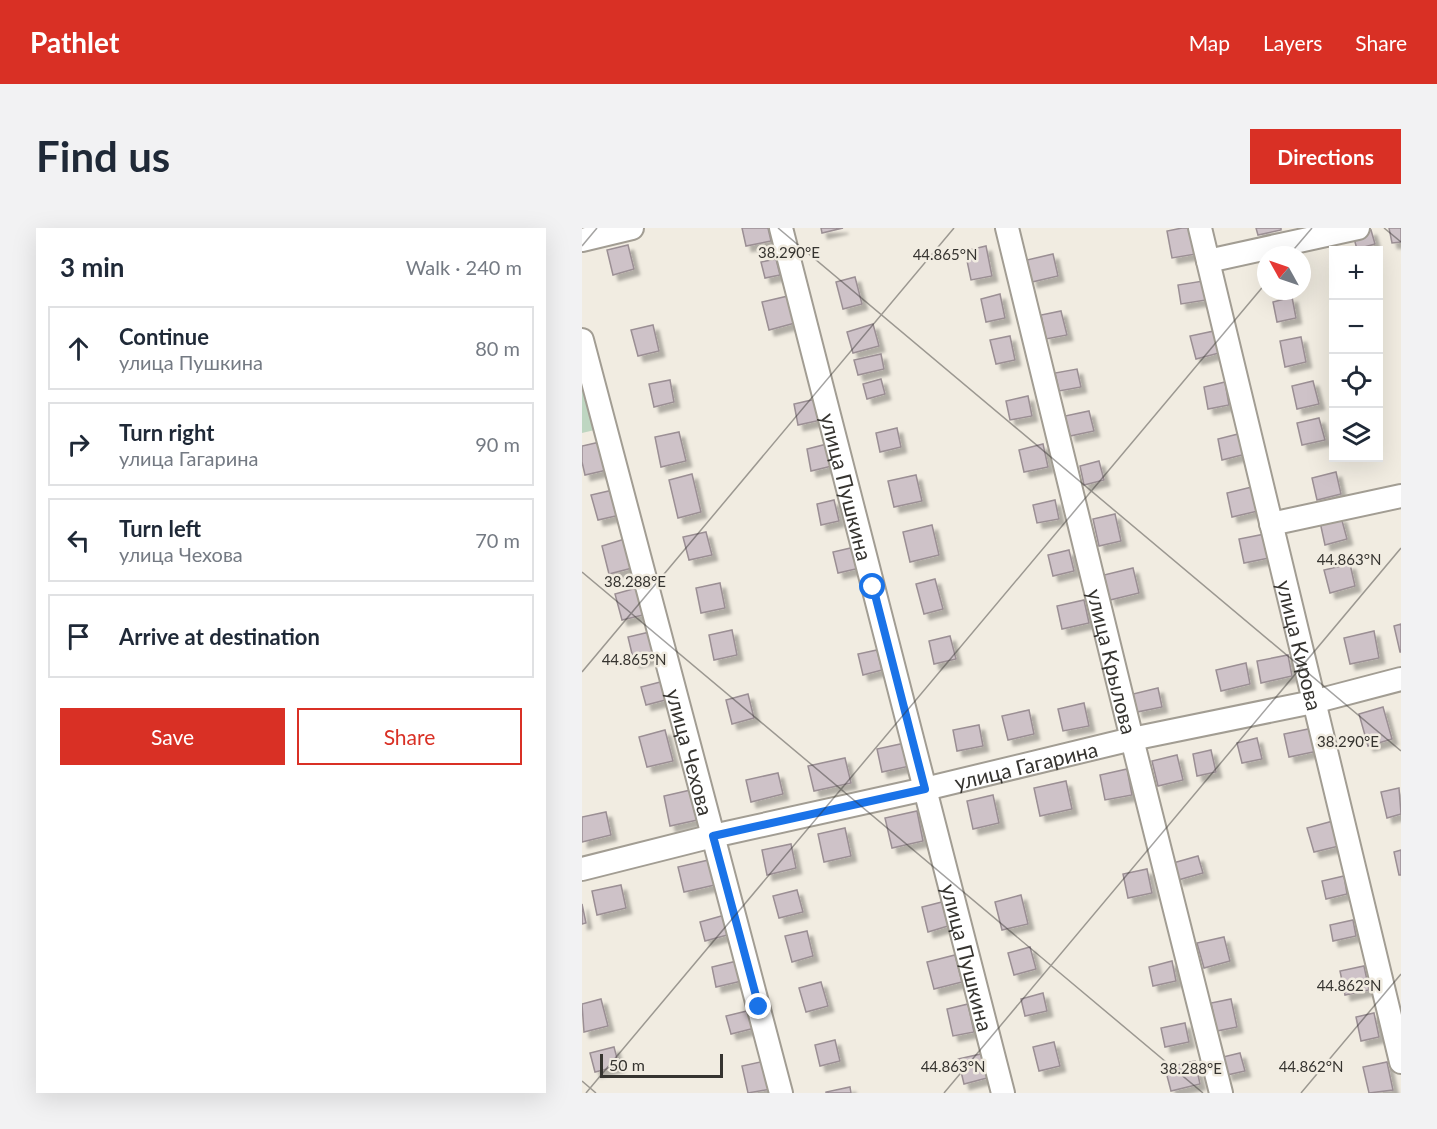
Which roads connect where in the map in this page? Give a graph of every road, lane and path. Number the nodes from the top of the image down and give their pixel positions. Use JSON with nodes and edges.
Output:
{"nodes":[{"id":1,"x":632,"y":228,"type":"edge"},
{"id":2,"x":781,"y":228,"type":"edge"},
{"id":3,"x":1007,"y":228,"type":"edge"},
{"id":4,"x":1200,"y":228,"type":"edge"},
{"id":5,"x":1358,"y":228,"type":"edge"},
{"id":6,"x":582,"y":240,"type":"edge"},
{"id":7,"x":1208,"y":261,"type":"junction"},
{"id":8,"x":582,"y":340,"type":"edge"},
{"id":9,"x":1401,"y":496,"type":"edge"},
{"id":10,"x":1271,"y":524,"type":"junction"},
{"id":11,"x":1401,"y":679,"type":"edge"},
{"id":12,"x":1313,"y":702,"type":"junction"},
{"id":13,"x":1132,"y":739,"type":"junction"},
{"id":14,"x":925,"y":789,"type":"junction"},
{"id":15,"x":713,"y":836,"type":"junction"},
{"id":16,"x":582,"y":869,"type":"edge"},
{"id":17,"x":1401,"y":1062,"type":"edge"},
{"id":18,"x":781,"y":1093,"type":"edge"},
{"id":19,"x":1003,"y":1093,"type":"edge"},
{"id":20,"x":1221,"y":1093,"type":"edge"}],
"edges":[{"from":1,"to":6,"type":"street"},
{"from":2,"to":14,"type":"street","name":"улица Пушкина"},
{"from":3,"to":13,"type":"street","name":"улица Крылова"},
{"from":4,"to":7,"type":"street","name":"улица Кирова"},
{"from":5,"to":7,"type":"street"},
{"from":7,"to":10,"type":"street","name":"улица Кирова"},
{"from":8,"to":15,"type":"street","name":"улица Чехова"},
{"from":9,"to":10,"type":"street"},
{"from":10,"to":12,"type":"street","name":"улица Кирова"},
{"from":11,"to":12,"type":"street","name":"улица Гагарина"},
{"from":12,"to":13,"type":"street","name":"улица Гагарина"},
{"from":12,"to":17,"type":"street","name":"улица Кирова"},
{"from":13,"to":14,"type":"street","name":"улица Гагарина"},
{"from":13,"to":20,"type":"street","name":"улица Крылова"},
{"from":14,"to":15,"type":"street","name":"улица Гагарина"},
{"from":14,"to":19,"type":"street","name":"улица Пушкина"},
{"from":15,"to":16,"type":"street","name":"улица Гагарина"},
{"from":15,"to":18,"type":"street","name":"улица Чехова"}]}
